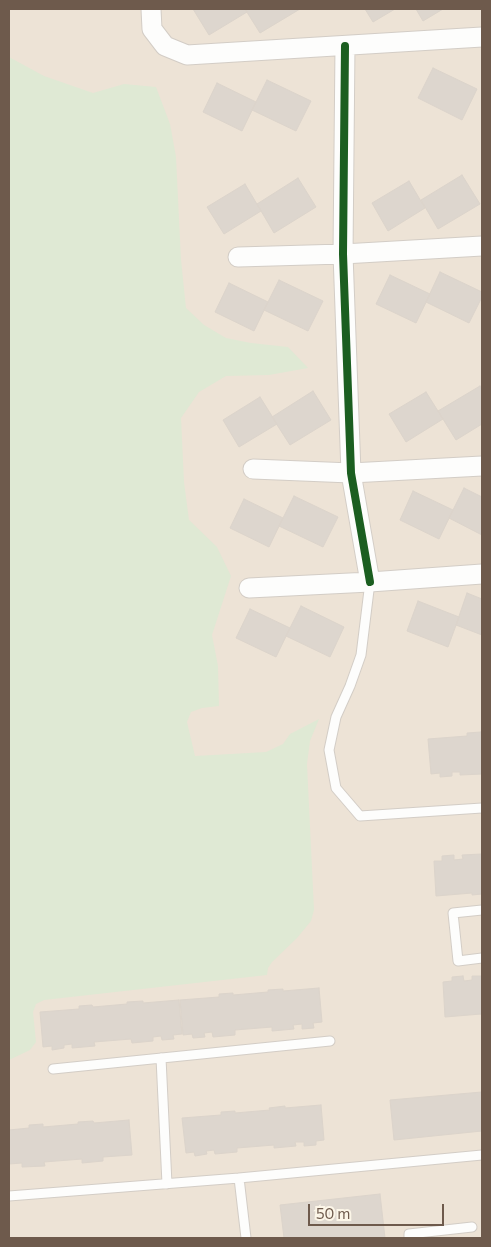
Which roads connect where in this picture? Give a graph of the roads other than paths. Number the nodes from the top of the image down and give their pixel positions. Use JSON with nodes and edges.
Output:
{"nodes":[{"id":1,"x":151,"y":9,"type":"edge"},
{"id":2,"x":482,"y":37,"type":"edge"},
{"id":3,"x":345,"y":46,"type":"junction"},
{"id":4,"x":482,"y":246,"type":"edge"},
{"id":5,"x":342,"y":254,"type":"junction"},
{"id":6,"x":238,"y":257,"type":"dead end"},
{"id":7,"x":482,"y":466,"type":"edge"},
{"id":8,"x":253,"y":469,"type":"dead end"},
{"id":9,"x":351,"y":473,"type":"junction"},
{"id":10,"x":482,"y":574,"type":"edge"},
{"id":11,"x":370,"y":582,"type":"junction"},
{"id":12,"x":249,"y":588,"type":"dead end"},
{"id":13,"x":482,"y":808,"type":"edge"},
{"id":14,"x":482,"y":910,"type":"edge"},
{"id":15,"x":482,"y":958,"type":"edge"},
{"id":16,"x":330,"y":1041,"type":"dead end"},
{"id":17,"x":161,"y":1058,"type":"junction"},
{"id":18,"x":53,"y":1069,"type":"dead end"},
{"id":19,"x":482,"y":1155,"type":"edge"},
{"id":20,"x":238,"y":1178,"type":"junction"},
{"id":21,"x":167,"y":1184,"type":"junction"},
{"id":22,"x":9,"y":1196,"type":"edge"},
{"id":23,"x":472,"y":1227,"type":"dead end"},
{"id":24,"x":246,"y":1238,"type":"edge"},
{"id":25,"x":409,"y":1238,"type":"edge"}],
"edges":[{"from":1,"to":3,"type":"street"},
{"from":2,"to":3,"type":"street"},
{"from":3,"to":5,"type":"street"},
{"from":4,"to":5,"type":"street"},
{"from":5,"to":6,"type":"street"},
{"from":5,"to":9,"type":"street"},
{"from":7,"to":9,"type":"street"},
{"from":8,"to":9,"type":"street"},
{"from":9,"to":11,"type":"street"},
{"from":10,"to":11,"type":"street"},
{"from":11,"to":12,"type":"street"},
{"from":11,"to":13,"type":"lane"},
{"from":14,"to":15,"type":"lane"},
{"from":16,"to":17,"type":"lane"},
{"from":17,"to":18,"type":"lane"},
{"from":17,"to":21,"type":"lane"},
{"from":19,"to":20,"type":"lane"},
{"from":20,"to":21,"type":"lane"},
{"from":20,"to":24,"type":"lane"},
{"from":21,"to":22,"type":"lane"},
{"from":23,"to":25,"type":"lane"}]}
